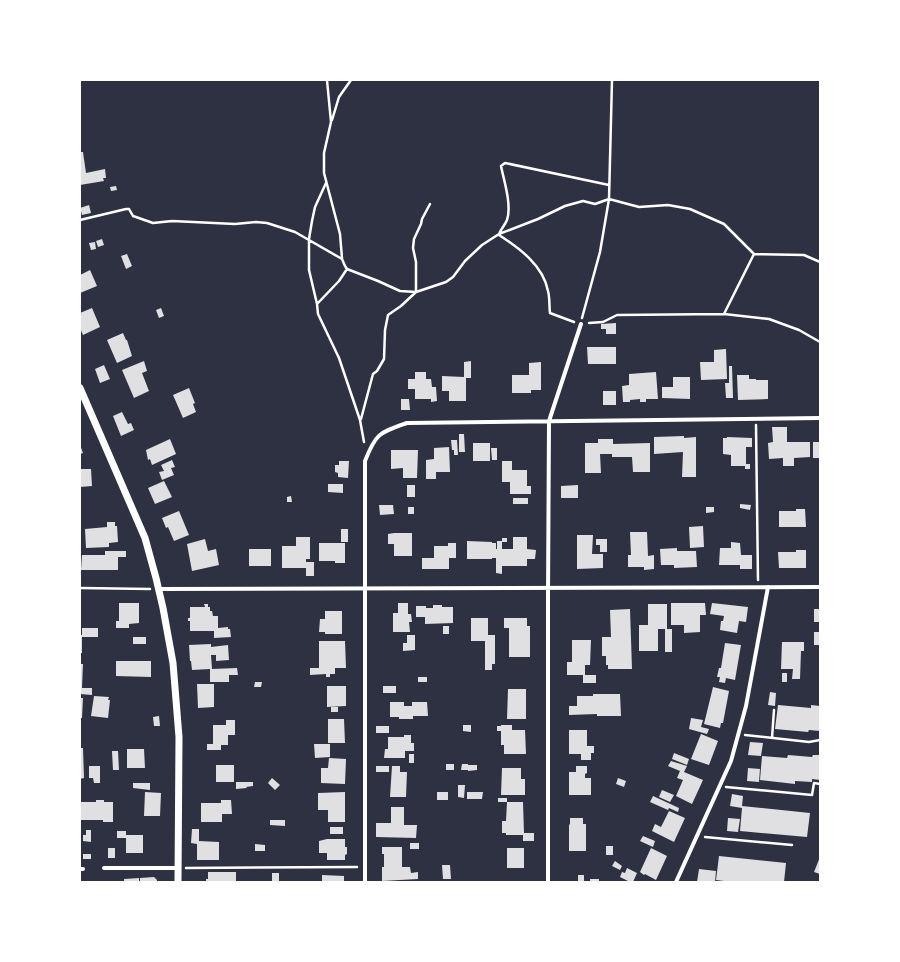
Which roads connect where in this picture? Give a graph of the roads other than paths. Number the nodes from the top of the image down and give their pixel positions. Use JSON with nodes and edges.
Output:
{"nodes":[{"id":1,"x":581,"y":324,"type":"road end"},
{"id":2,"x":80,"y":388,"type":"edge"},
{"id":3,"x":820,"y":418,"type":"edge"},
{"id":4,"x":549,"y":421,"type":"junction"},
{"id":5,"x":768,"y":587,"type":"junction"},
{"id":6,"x":820,"y":587,"type":"edge"},
{"id":7,"x":365,"y":588,"type":"junction"},
{"id":8,"x":548,"y":588,"type":"junction"},
{"id":9,"x":159,"y":589,"type":"junction"},
{"id":10,"x":104,"y":868,"type":"dead end"},
{"id":11,"x":178,"y":868,"type":"junction"},
{"id":12,"x":178,"y":882,"type":"edge"},
{"id":13,"x":365,"y":882,"type":"edge"},
{"id":14,"x":548,"y":882,"type":"edge"},
{"id":15,"x":676,"y":882,"type":"edge"}],
"edges":[{"from":1,"to":4,"type":"street"},
{"from":2,"to":9,"type":"street"},
{"from":3,"to":4,"type":"street"},
{"from":4,"to":7,"type":"street"},
{"from":4,"to":8,"type":"street"},
{"from":5,"to":6,"type":"street"},
{"from":5,"to":8,"type":"street"},
{"from":5,"to":15,"type":"street"},
{"from":7,"to":8,"type":"street"},
{"from":7,"to":9,"type":"street"},
{"from":7,"to":13,"type":"street"},
{"from":8,"to":14,"type":"street"},
{"from":9,"to":11,"type":"street"},
{"from":10,"to":11,"type":"street"},
{"from":11,"to":12,"type":"street"}]}
